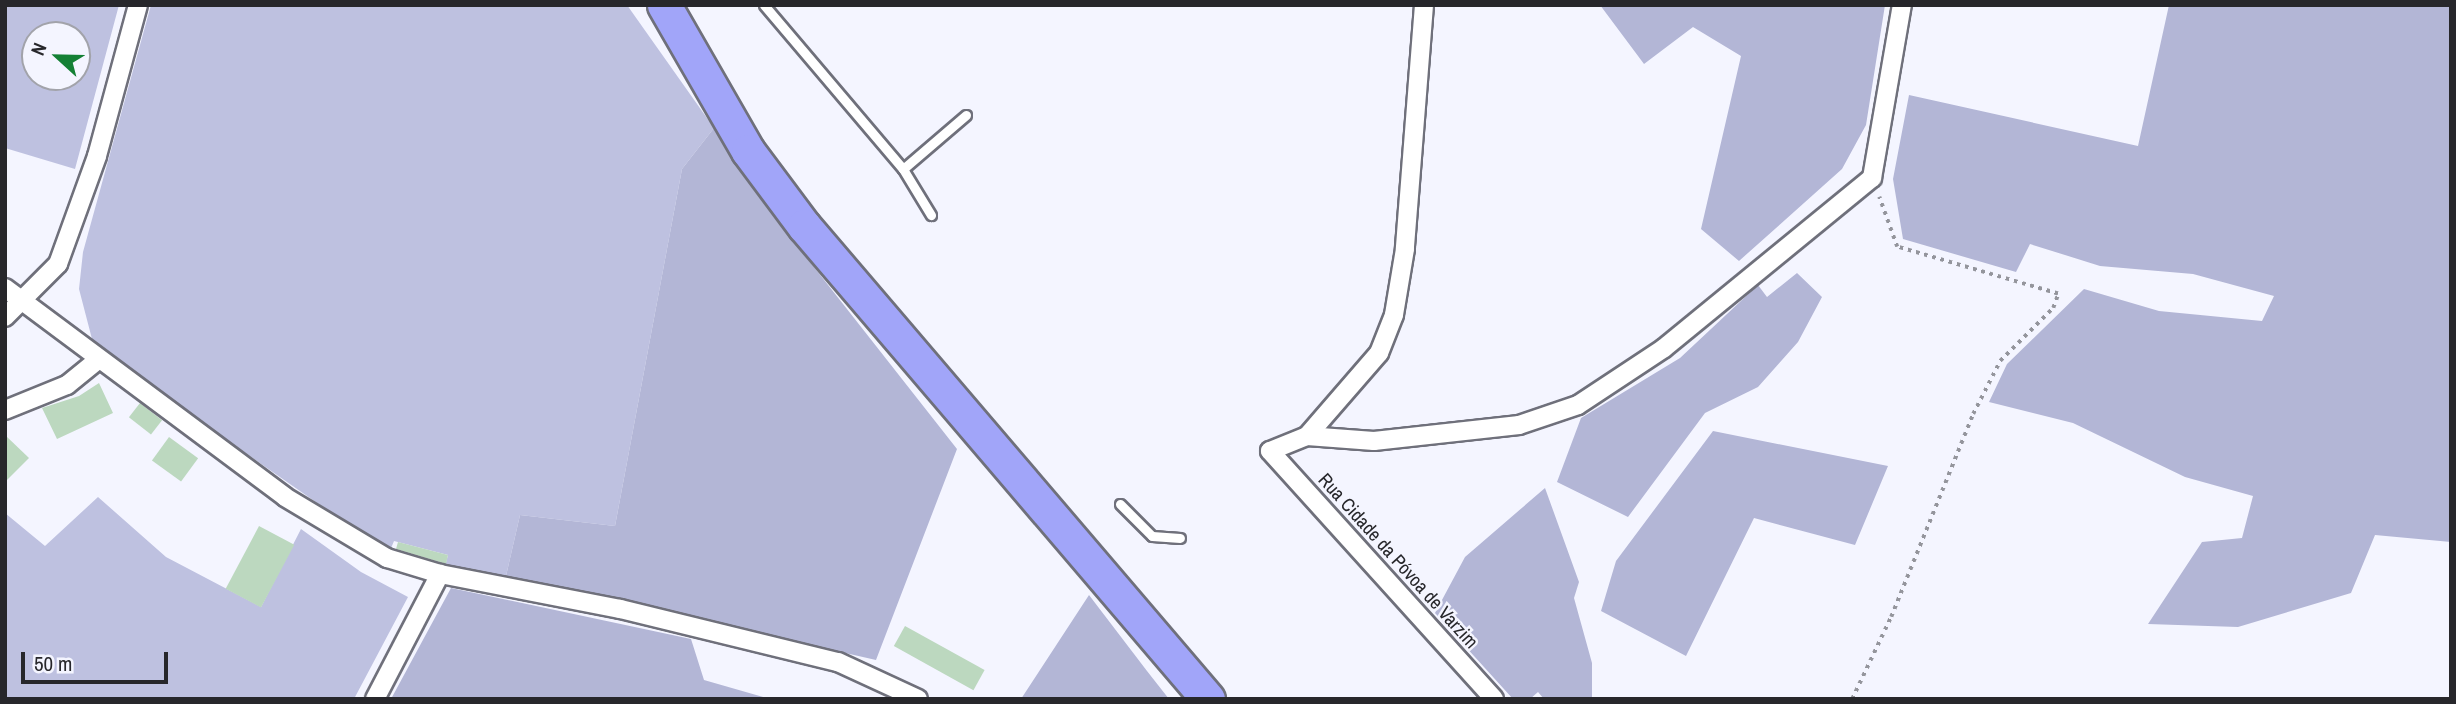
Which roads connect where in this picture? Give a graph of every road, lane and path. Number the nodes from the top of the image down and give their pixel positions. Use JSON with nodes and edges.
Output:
{"nodes":[{"id":1,"x":138,"y":5,"type":"edge"},
{"id":2,"x":664,"y":5,"type":"edge"},
{"id":3,"x":764,"y":5,"type":"edge"},
{"id":4,"x":1424,"y":5,"type":"edge"},
{"id":5,"x":1902,"y":5,"type":"edge"},
{"id":6,"x":966,"y":115,"type":"dead end"},
{"id":7,"x":903,"y":169,"type":"junction"},
{"id":8,"x":1872,"y":178,"type":"junction"},
{"id":9,"x":931,"y":215,"type":"dead end"},
{"id":10,"x":5,"y":288,"type":"edge"},
{"id":11,"x":25,"y":299,"type":"junction"},
{"id":12,"x":5,"y":317,"type":"edge"},
{"id":13,"x":99,"y":360,"type":"junction"},
{"id":14,"x":5,"y":410,"type":"edge"},
{"id":15,"x":1307,"y":436,"type":"junction"},
{"id":16,"x":1120,"y":503,"type":"dead end"},
{"id":17,"x":1180,"y":538,"type":"dead end"},
{"id":18,"x":440,"y":574,"type":"junction"},
{"id":19,"x":375,"y":699,"type":"edge"},
{"id":20,"x":918,"y":699,"type":"edge"},
{"id":21,"x":1208,"y":699,"type":"edge"},
{"id":22,"x":1494,"y":699,"type":"edge"},
{"id":23,"x":1852,"y":699,"type":"edge"}],
"edges":[{"from":1,"to":11,"type":"street"},
{"from":2,"to":21,"type":"highway"},
{"from":3,"to":7,"type":"lane"},
{"from":4,"to":15,"type":"street"},
{"from":5,"to":8,"type":"street"},
{"from":6,"to":7,"type":"lane"},
{"from":7,"to":9,"type":"lane"},
{"from":8,"to":15,"type":"street"},
{"from":8,"to":23,"type":"path"},
{"from":10,"to":11,"type":"street"},
{"from":11,"to":12,"type":"street"},
{"from":11,"to":13,"type":"street"},
{"from":13,"to":14,"type":"street"},
{"from":13,"to":18,"type":"street"},
{"from":15,"to":22,"type":"street","name":"Rua Cidade da Póvoa de Varzim"},
{"from":16,"to":17,"type":"lane"},
{"from":18,"to":19,"type":"street"},
{"from":18,"to":20,"type":"street"}]}
